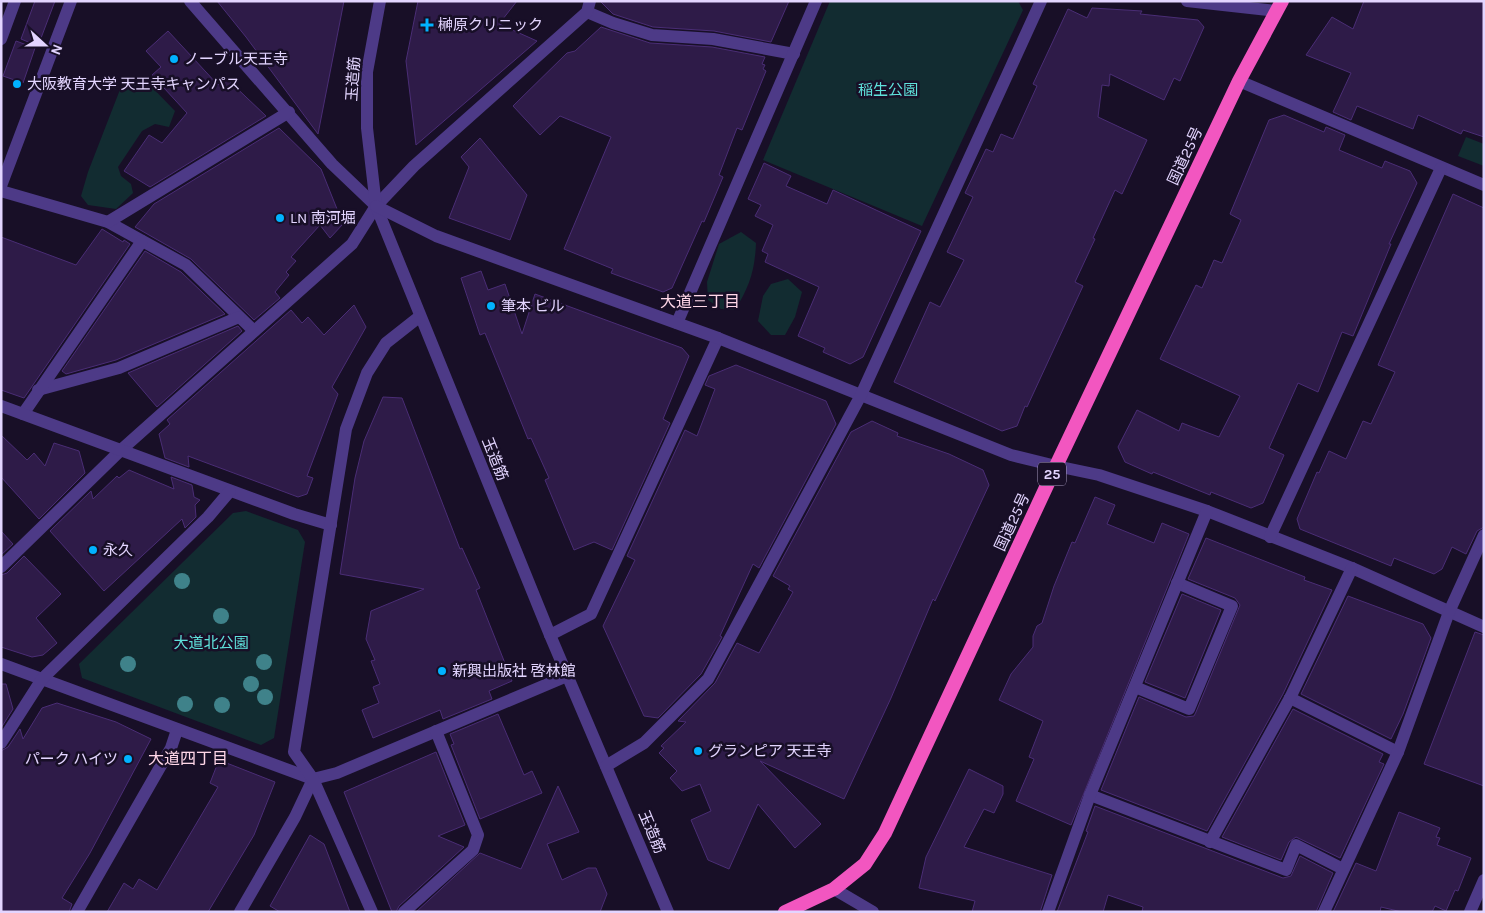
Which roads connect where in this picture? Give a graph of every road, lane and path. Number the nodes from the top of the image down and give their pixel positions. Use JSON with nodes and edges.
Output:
{"nodes":[{"id":1,"x":15,"y":1,"type":"edge"},
{"id":2,"x":71,"y":1,"type":"edge"},
{"id":3,"x":190,"y":1,"type":"edge"},
{"id":4,"x":380,"y":1,"type":"edge"},
{"id":5,"x":816,"y":1,"type":"edge"},
{"id":6,"x":1041,"y":1,"type":"edge"},
{"id":7,"x":1187,"y":1,"type":"edge"},
{"id":8,"x":588,"y":6,"type":"edge"},
{"id":9,"x":1279,"y":6,"type":"edge"},
{"id":10,"x":1,"y":38,"type":"edge"},
{"id":11,"x":794,"y":54,"type":"junction"},
{"id":12,"x":1239,"y":82,"type":"junction"},
{"id":13,"x":288,"y":112,"type":"junction"},
{"id":14,"x":1441,"y":168,"type":"junction"},
{"id":15,"x":1484,"y":185,"type":"edge"},
{"id":16,"x":1,"y":186,"type":"edge"},
{"id":17,"x":1,"y":191,"type":"edge"},
{"id":18,"x":376,"y":206,"type":"junction"},
{"id":19,"x":108,"y":222,"type":"junction"},
{"id":20,"x":142,"y":241,"type":"junction"},
{"id":21,"x":239,"y":316,"type":"junction"},
{"id":22,"x":419,"y":317,"type":"junction"},
{"id":23,"x":678,"y":323,"type":"junction"},
{"id":24,"x":254,"y":331,"type":"junction"},
{"id":25,"x":718,"y":338,"type":"junction"},
{"id":26,"x":38,"y":390,"type":"junction"},
{"id":27,"x":861,"y":395,"type":"junction"},
{"id":28,"x":1,"y":406,"type":"edge"},
{"id":29,"x":23,"y":414,"type":"junction"},
{"id":30,"x":121,"y":450,"type":"junction"},
{"id":31,"x":1056,"y":466,"type":"junction"},
{"id":32,"x":230,"y":491,"type":"junction"},
{"id":33,"x":1207,"y":511,"type":"junction"},
{"id":34,"x":331,"y":525,"type":"junction"},
{"id":35,"x":1484,"y":534,"type":"edge"},
{"id":36,"x":1270,"y":537,"type":"junction"},
{"id":37,"x":1,"y":567,"type":"edge"},
{"id":38,"x":1352,"y":568,"type":"junction"},
{"id":39,"x":1178,"y":584,"type":"junction"},
{"id":40,"x":1449,"y":612,"type":"junction"},
{"id":41,"x":1484,"y":627,"type":"edge"},
{"id":42,"x":550,"y":635,"type":"junction"},
{"id":43,"x":1,"y":664,"type":"edge"},
{"id":44,"x":567,"y":676,"type":"junction"},
{"id":45,"x":42,"y":679,"type":"junction"},
{"id":46,"x":1135,"y":686,"type":"junction"},
{"id":47,"x":1290,"y":698,"type":"junction"},
{"id":48,"x":178,"y":730,"type":"junction"},
{"id":49,"x":436,"y":731,"type":"junction"},
{"id":50,"x":1,"y":742,"type":"edge"},
{"id":51,"x":1398,"y":752,"type":"junction"},
{"id":52,"x":606,"y":766,"type":"junction"},
{"id":53,"x":312,"y":779,"type":"junction"},
{"id":54,"x":1090,"y":795,"type":"junction"},
{"id":55,"x":1210,"y":842,"type":"junction"},
{"id":56,"x":1343,"y":869,"type":"junction"},
{"id":57,"x":1484,"y":880,"type":"edge"},
{"id":58,"x":834,"y":889,"type":"junction"},
{"id":59,"x":77,"y":912,"type":"edge"},
{"id":60,"x":240,"y":912,"type":"edge"},
{"id":61,"x":372,"y":912,"type":"edge"},
{"id":62,"x":404,"y":912,"type":"edge"},
{"id":63,"x":668,"y":912,"type":"edge"},
{"id":64,"x":785,"y":912,"type":"edge"},
{"id":65,"x":873,"y":912,"type":"edge"},
{"id":66,"x":1048,"y":912,"type":"edge"},
{"id":67,"x":1324,"y":912,"type":"edge"},
{"id":68,"x":1470,"y":912,"type":"edge"}],
"edges":[{"from":1,"to":10,"type":"street"},
{"from":2,"to":16,"type":"street"},
{"from":3,"to":13,"type":"street"},
{"from":4,"to":18,"type":"street","name":"玉造筋"},
{"from":5,"to":11,"type":"street"},
{"from":6,"to":27,"type":"street"},
{"from":7,"to":9,"type":"street"},
{"from":8,"to":11,"type":"street"},
{"from":8,"to":18,"type":"street"},
{"from":9,"to":12,"type":"highway","name":"国道25号","number":"25"},
{"from":11,"to":23,"type":"street"},
{"from":12,"to":14,"type":"street"},
{"from":12,"to":31,"type":"highway","name":"国道25号","number":"25"},
{"from":13,"to":18,"type":"street"},
{"from":13,"to":19,"type":"street"},
{"from":14,"to":15,"type":"street"},
{"from":14,"to":36,"type":"street"},
{"from":17,"to":19,"type":"street"},
{"from":18,"to":22,"type":"street","name":"玉造筋"},
{"from":18,"to":23,"type":"street"},
{"from":18,"to":24,"type":"street"},
{"from":19,"to":20,"type":"street"},
{"from":20,"to":21,"type":"street"},
{"from":20,"to":26,"type":"street"},
{"from":21,"to":24,"type":"street"},
{"from":21,"to":26,"type":"street"},
{"from":22,"to":34,"type":"street"},
{"from":22,"to":42,"type":"street","name":"玉造筋"},
{"from":23,"to":25,"type":"street"},
{"from":24,"to":30,"type":"street"},
{"from":25,"to":27,"type":"street"},
{"from":25,"to":42,"type":"street"},
{"from":26,"to":29,"type":"street"},
{"from":27,"to":31,"type":"street"},
{"from":27,"to":52,"type":"street"},
{"from":28,"to":29,"type":"street"},
{"from":29,"to":30,"type":"street"},
{"from":30,"to":32,"type":"street"},
{"from":30,"to":37,"type":"street"},
{"from":31,"to":33,"type":"street"},
{"from":31,"to":58,"type":"highway","name":"国道25号","number":"25"},
{"from":32,"to":34,"type":"street"},
{"from":32,"to":45,"type":"street"},
{"from":33,"to":36,"type":"street"},
{"from":33,"to":39,"type":"street"},
{"from":34,"to":53,"type":"street"},
{"from":35,"to":40,"type":"street"},
{"from":36,"to":38,"type":"street"},
{"from":38,"to":40,"type":"street"},
{"from":38,"to":47,"type":"street"},
{"from":39,"to":46,"type":"street"},
{"from":39,"to":46,"type":"street"},
{"from":40,"to":41,"type":"street"},
{"from":40,"to":51,"type":"street"},
{"from":42,"to":44,"type":"street","name":"玉造筋"},
{"from":43,"to":45,"type":"street"},
{"from":44,"to":49,"type":"street"},
{"from":44,"to":52,"type":"street","name":"玉造筋"},
{"from":45,"to":48,"type":"street"},
{"from":45,"to":50,"type":"street"},
{"from":46,"to":54,"type":"street"},
{"from":47,"to":51,"type":"street"},
{"from":47,"to":55,"type":"street"},
{"from":48,"to":53,"type":"street"},
{"from":48,"to":59,"type":"street"},
{"from":49,"to":53,"type":"street"},
{"from":49,"to":62,"type":"street"},
{"from":51,"to":56,"type":"street"},
{"from":52,"to":63,"type":"street","name":"玉造筋"},
{"from":53,"to":60,"type":"street"},
{"from":53,"to":61,"type":"street"},
{"from":54,"to":55,"type":"street"},
{"from":54,"to":66,"type":"street"},
{"from":55,"to":56,"type":"street"},
{"from":56,"to":67,"type":"street"},
{"from":57,"to":68,"type":"street"},
{"from":58,"to":64,"type":"highway","name":"国道25号","number":"25"},
{"from":58,"to":65,"type":"street"}]}
